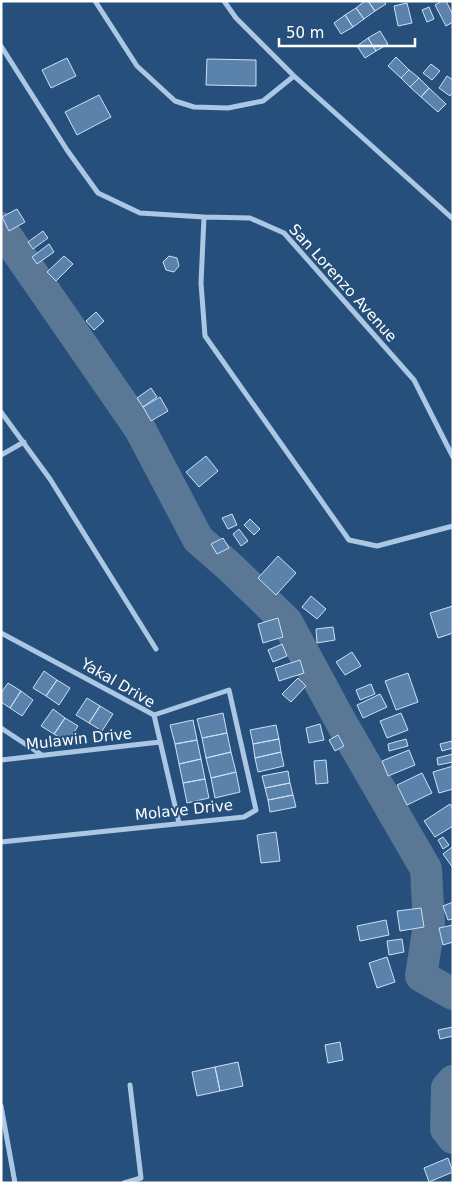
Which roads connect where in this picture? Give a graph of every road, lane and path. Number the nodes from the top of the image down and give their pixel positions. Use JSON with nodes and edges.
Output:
{"nodes":[{"id":1,"x":95,"y":1,"type":"edge"},
{"id":2,"x":224,"y":1,"type":"edge"},
{"id":3,"x":1,"y":46,"type":"edge"},
{"id":4,"x":294,"y":76,"type":"junction"},
{"id":5,"x":204,"y":217,"type":"junction"},
{"id":6,"x":453,"y":219,"type":"edge"},
{"id":7,"x":1,"y":412,"type":"edge"},
{"id":8,"x":24,"y":442,"type":"junction"},
{"id":9,"x":1,"y":456,"type":"edge"},
{"id":10,"x":453,"y":458,"type":"edge"},
{"id":11,"x":453,"y":526,"type":"edge"},
{"id":12,"x":1,"y":632,"type":"edge"},
{"id":13,"x":156,"y":649,"type":"dead end"},
{"id":14,"x":154,"y":715,"type":"junction"},
{"id":15,"x":1,"y":728,"type":"edge"},
{"id":16,"x":160,"y":742,"type":"junction"},
{"id":17,"x":42,"y":755,"type":"junction"},
{"id":18,"x":1,"y":760,"type":"edge"},
{"id":19,"x":179,"y":823,"type":"junction"},
{"id":20,"x":1,"y":842,"type":"edge"},
{"id":21,"x":130,"y":1085,"type":"dead end"},
{"id":22,"x":1,"y":1106,"type":"edge"},
{"id":23,"x":15,"y":1183,"type":"edge"},
{"id":24,"x":124,"y":1183,"type":"edge"}],
"edges":[{"from":1,"to":4,"type":"street"},
{"from":2,"to":4,"type":"street"},
{"from":3,"to":5,"type":"street","name":"San Lorenzo Avenue"},
{"from":4,"to":6,"type":"street"},
{"from":5,"to":10,"type":"street","name":"San Lorenzo Avenue"},
{"from":5,"to":11,"type":"street"},
{"from":7,"to":8,"type":"street"},
{"from":8,"to":9,"type":"street"},
{"from":8,"to":13,"type":"street"},
{"from":12,"to":14,"type":"street","name":"Yakal Drive"},
{"from":14,"to":16,"type":"street","name":"Yakal Drive"},
{"from":14,"to":19,"type":"street","name":"Molave Drive"},
{"from":15,"to":17,"type":"street"},
{"from":16,"to":17,"type":"street","name":"Mulawin Drive"},
{"from":16,"to":19,"type":"street","name":"Yakal Drive"},
{"from":17,"to":18,"type":"street","name":"Mulawin Drive"},
{"from":19,"to":20,"type":"street","name":"Molave Drive"},
{"from":21,"to":24,"type":"street"},
{"from":22,"to":23,"type":"street"}]}
